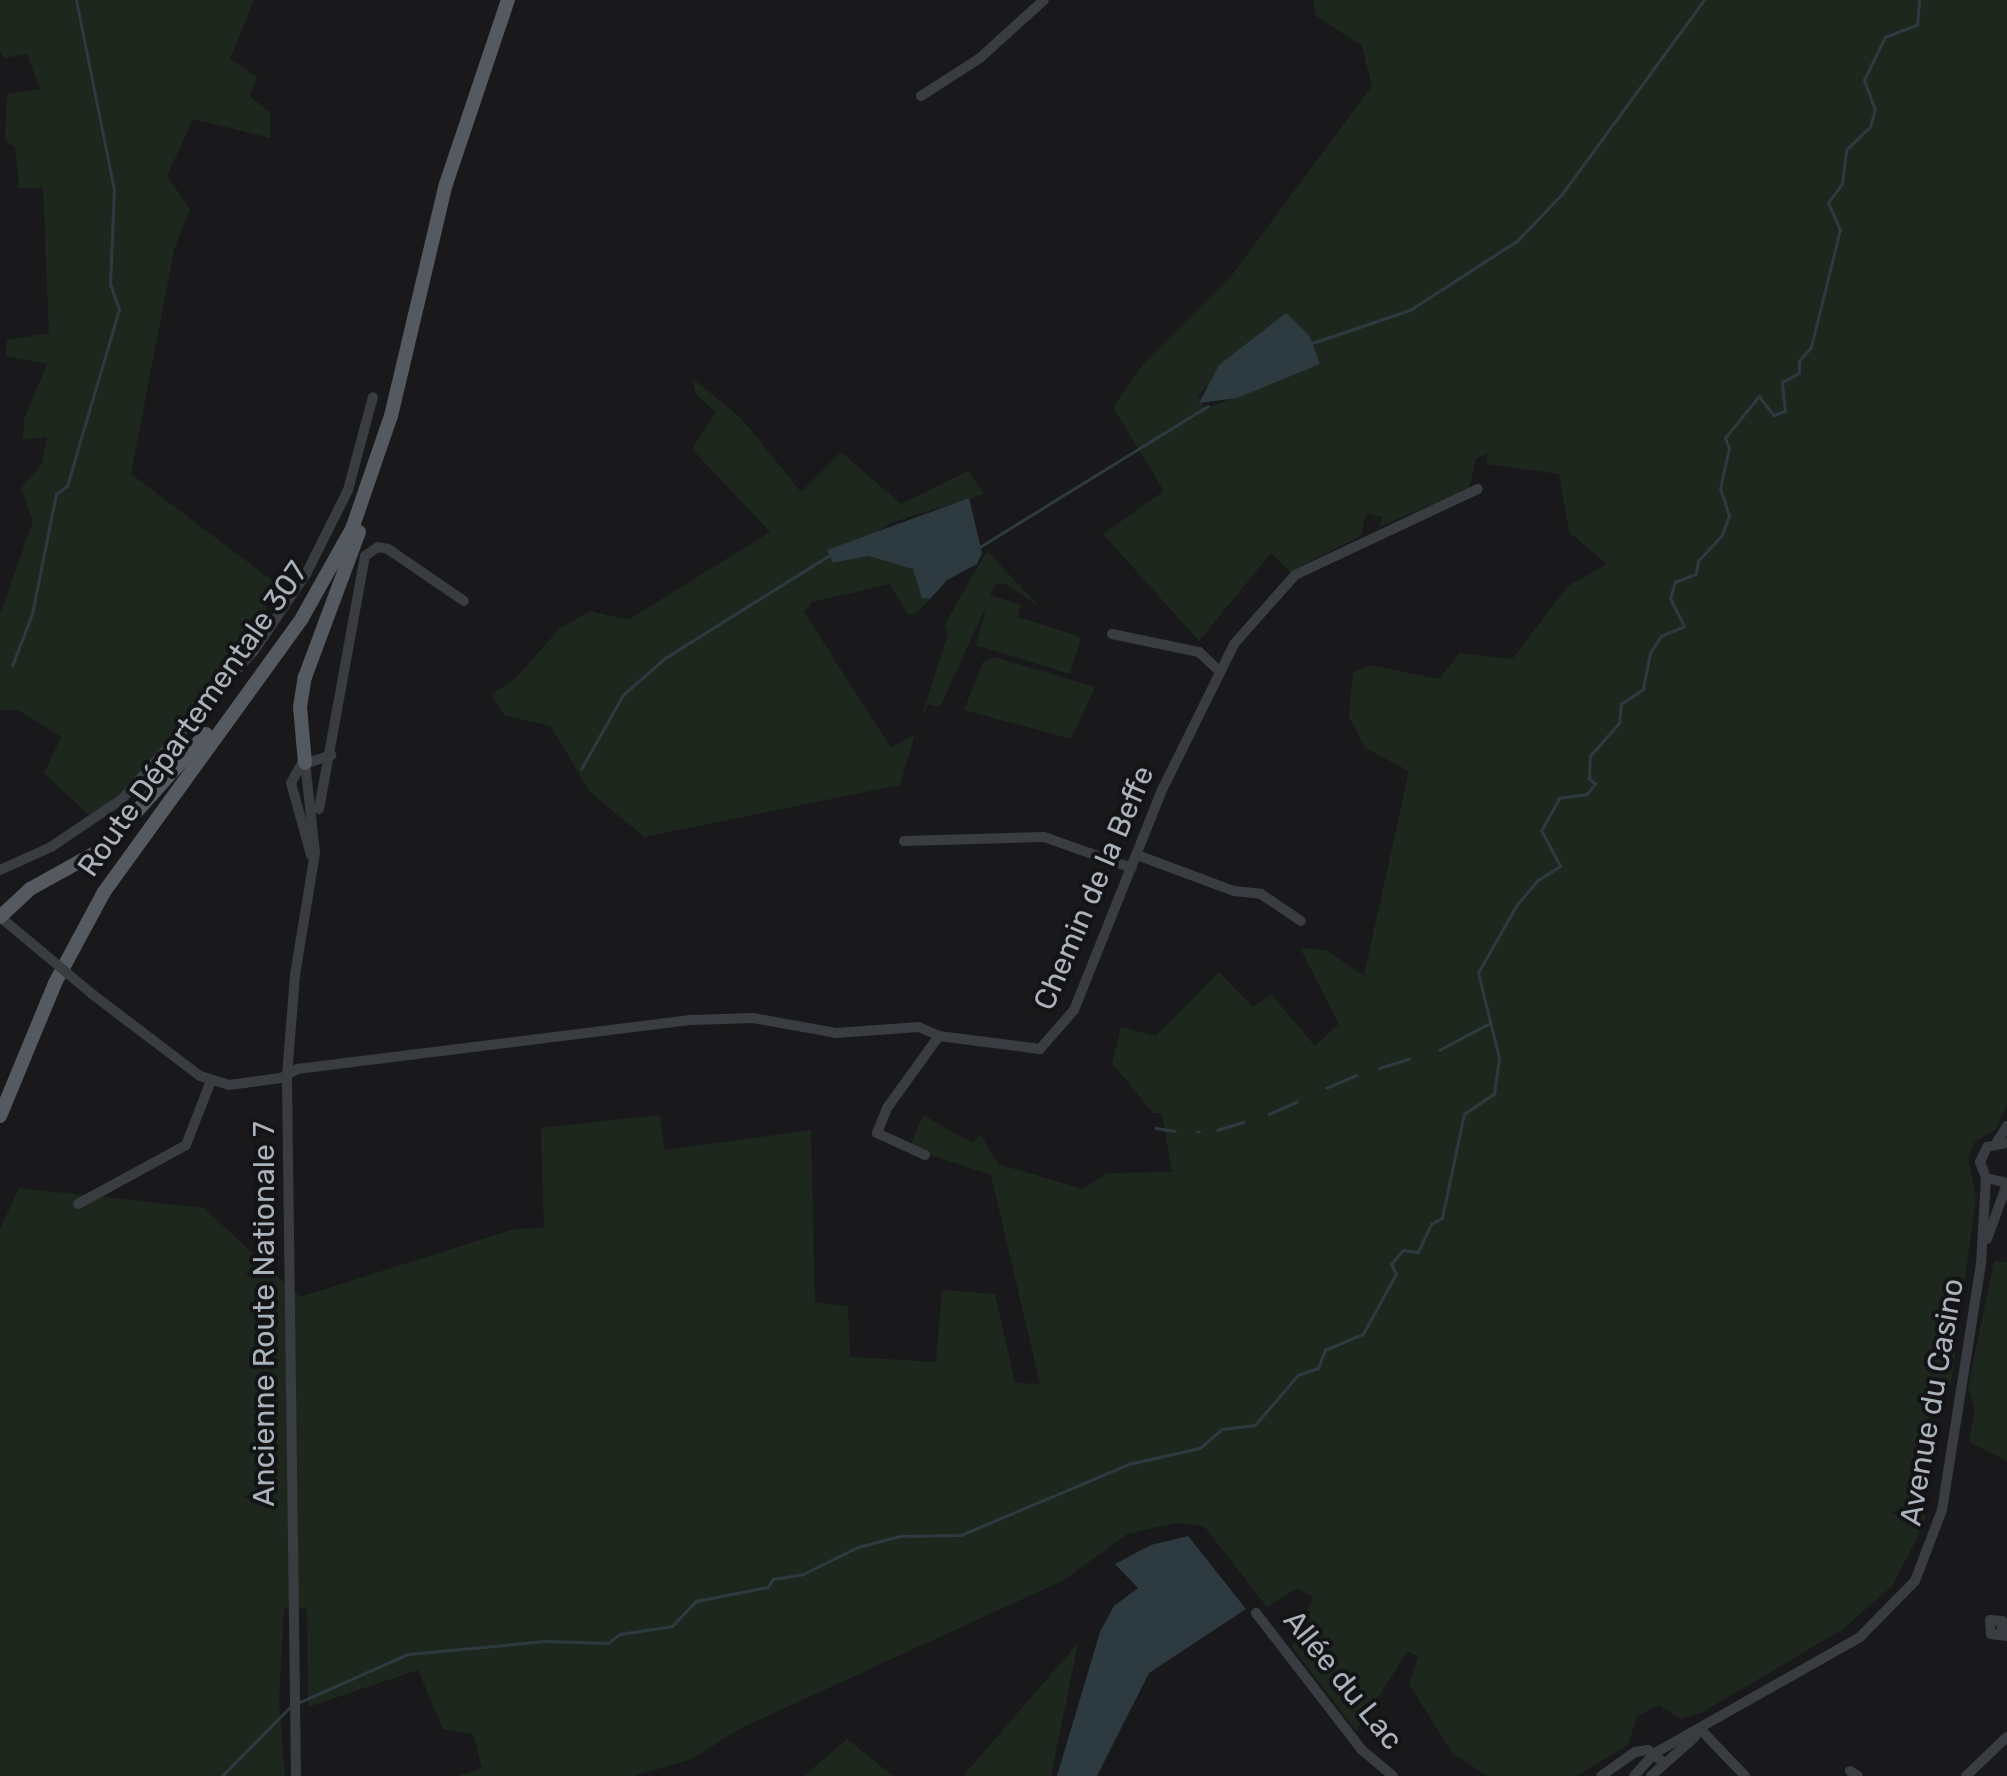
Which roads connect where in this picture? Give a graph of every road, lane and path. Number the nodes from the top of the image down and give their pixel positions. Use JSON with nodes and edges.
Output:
{"nodes":[{"id":1,"x":508,"y":0,"type":"edge"},
{"id":2,"x":1044,"y":0,"type":"edge"},
{"id":3,"x":921,"y":96,"type":"dead end"},
{"id":4,"x":373,"y":397,"type":"dead end"},
{"id":5,"x":391,"y":416,"type":"junction"},
{"id":6,"x":1478,"y":490,"type":"dead end"},
{"id":7,"x":464,"y":600,"type":"dead end"},
{"id":8,"x":302,"y":618,"type":"junction"},
{"id":9,"x":1112,"y":634,"type":"dead end"},
{"id":10,"x":1216,"y":669,"type":"junction"},
{"id":11,"x":330,"y":756,"type":"junction"},
{"id":12,"x":305,"y":763,"type":"junction"},
{"id":13,"x":319,"y":809,"type":"dead end"},
{"id":14,"x":904,"y":841,"type":"dead end"},
{"id":15,"x":1138,"y":855,"type":"junction"},
{"id":16,"x":313,"y":866,"type":"junction"},
{"id":17,"x":1132,"y":868,"type":"junction"},
{"id":18,"x":0,"y":870,"type":"edge"},
{"id":19,"x":0,"y":917,"type":"edge"},
{"id":20,"x":1301,"y":921,"type":"dead end"},
{"id":21,"x":939,"y":1036,"type":"junction"},
{"id":22,"x":287,"y":1075,"type":"junction"},
{"id":23,"x":210,"y":1083,"type":"junction"},
{"id":24,"x":0,"y":1116,"type":"edge"},
{"id":25,"x":2007,"y":1126,"type":"edge"},
{"id":26,"x":2002,"y":1142,"type":"edge"},
{"id":27,"x":925,"y":1155,"type":"dead end"},
{"id":28,"x":1986,"y":1178,"type":"junction"},
{"id":29,"x":2007,"y":1184,"type":"edge"},
{"id":30,"x":78,"y":1204,"type":"dead end"},
{"id":31,"x":1980,"y":1264,"type":"junction"},
{"id":32,"x":1256,"y":1613,"type":"dead end"},
{"id":33,"x":1702,"y":1731,"type":"junction"},
{"id":34,"x":2007,"y":1737,"type":"edge"},
{"id":35,"x":1656,"y":1753,"type":"junction"},
{"id":36,"x":1664,"y":1762,"type":"junction"},
{"id":37,"x":1612,"y":1768,"type":"junction"},
{"id":38,"x":296,"y":1770,"type":"edge"},
{"id":39,"x":1642,"y":1775,"type":"edge"},
{"id":40,"x":1392,"y":1776,"type":"edge"},
{"id":41,"x":1601,"y":1776,"type":"edge"},
{"id":42,"x":1745,"y":1776,"type":"edge"},
{"id":43,"x":1966,"y":1776,"type":"edge"}],
"edges":[{"from":1,"to":5,"type":"main road","name":"Route Départementale 307"},
{"from":2,"to":3,"type":"street"},
{"from":4,"to":18,"type":"street"},
{"from":5,"to":8,"type":"main road","name":"Route Départementale 307"},
{"from":5,"to":12,"type":"main road"},
{"from":6,"to":10,"type":"street","name":"Chemin de la Beffe"},
{"from":7,"to":11,"type":"street"},
{"from":8,"to":19,"type":"main road"},
{"from":8,"to":24,"type":"main road","name":"Route Départementale 307"},
{"from":9,"to":10,"type":"street"},
{"from":10,"to":15,"type":"street","name":"Chemin de la Beffe"},
{"from":11,"to":12,"type":"street"},
{"from":11,"to":13,"type":"street"},
{"from":12,"to":16,"type":"street","name":"Ancienne Route Nationale 7"},
{"from":12,"to":16,"type":"street","name":"Ancienne Route Nationale 7"},
{"from":14,"to":17,"type":"street"},
{"from":15,"to":17,"type":"street","name":"Chemin de la Beffe"},
{"from":15,"to":20,"type":"street"},
{"from":16,"to":22,"type":"street","name":"Ancienne Route Nationale 7"},
{"from":17,"to":21,"type":"street","name":"Chemin de la Beffe"},
{"from":19,"to":23,"type":"street","bridge":true},
{"from":21,"to":22,"type":"street","name":"Chemin de la Beffe"},
{"from":21,"to":27,"type":"street"},
{"from":22,"to":23,"type":"street","name":"Chemin de la Beffe"},
{"from":22,"to":38,"type":"street","name":"Ancienne Route Nationale 7"},
{"from":23,"to":30,"type":"street"},
{"from":25,"to":26,"type":"street"},
{"from":26,"to":28,"type":"street"},
{"from":28,"to":29,"type":"street"},
{"from":28,"to":31,"type":"street"},
{"from":29,"to":31,"type":"street"},
{"from":31,"to":33,"type":"street","name":"Avenue du Casino"},
{"from":32,"to":40,"type":"street","name":"Allée du Lac"},
{"from":33,"to":35,"type":"street"},
{"from":33,"to":36,"type":"street"},
{"from":33,"to":42,"type":"street"},
{"from":34,"to":43,"type":"street"},
{"from":35,"to":36,"type":"street"},
{"from":35,"to":37,"type":"street"},
{"from":35,"to":39,"type":"street"},
{"from":36,"to":39,"type":"street"},
{"from":37,"to":39,"type":"street"},
{"from":37,"to":41,"type":"street"}]}
